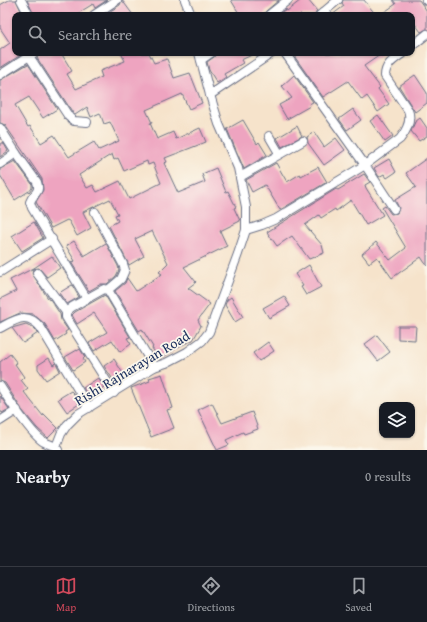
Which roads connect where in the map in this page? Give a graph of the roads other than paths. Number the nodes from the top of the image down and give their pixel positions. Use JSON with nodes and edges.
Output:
{"nodes":[{"id":1,"x":21,"y":0,"type":"edge"},
{"id":2,"x":117,"y":0,"type":"edge"},
{"id":3,"x":185,"y":0,"type":"edge"},
{"id":4,"x":288,"y":0,"type":"edge"},
{"id":5,"x":338,"y":0,"type":"edge"},
{"id":6,"x":27,"y":12,"type":"edge"},
{"id":7,"x":99,"y":12,"type":"edge"},
{"id":8,"x":190,"y":12,"type":"edge"},
{"id":9,"x":273,"y":12,"type":"edge"},
{"id":10,"x":324,"y":12,"type":"edge"},
{"id":11,"x":427,"y":34,"type":"edge"},
{"id":12,"x":415,"y":44,"type":"edge"},
{"id":13,"x":29,"y":56,"type":"edge"},
{"id":14,"x":33,"y":56,"type":"edge"},
{"id":15,"x":200,"y":56,"type":"edge"},
{"id":16,"x":268,"y":56,"type":"edge"},
{"id":17,"x":286,"y":56,"type":"edge"},
{"id":18,"x":400,"y":56,"type":"edge"},
{"id":19,"x":0,"y":75,"type":"edge"},
{"id":20,"x":210,"y":95,"type":"junction"},
{"id":21,"x":87,"y":122,"type":"dead end"},
{"id":22,"x":0,"y":128,"type":"edge"},
{"id":23,"x":269,"y":136,"type":"dead end"},
{"id":24,"x":303,"y":141,"type":"dead end"},
{"id":25,"x":16,"y":153,"type":"junction"},
{"id":26,"x":279,"y":153,"type":"junction"},
{"id":27,"x":0,"y":164,"type":"edge"},
{"id":28,"x":365,"y":165,"type":"junction"},
{"id":29,"x":240,"y":177,"type":"junction"},
{"id":30,"x":394,"y":210,"type":"dead end"},
{"id":31,"x":95,"y":212,"type":"dead end"},
{"id":32,"x":246,"y":230,"type":"junction"},
{"id":33,"x":52,"y":239,"type":"junction"},
{"id":34,"x":0,"y":272,"type":"edge"},
{"id":35,"x":36,"y":273,"type":"dead end"},
{"id":36,"x":108,"y":290,"type":"junction"},
{"id":37,"x":87,"y":299,"type":"junction"},
{"id":38,"x":66,"y":312,"type":"junction"},
{"id":39,"x":0,"y":328,"type":"edge"},
{"id":40,"x":154,"y":367,"type":"junction"},
{"id":41,"x":0,"y":386,"type":"edge"},
{"id":42,"x":114,"y":393,"type":"junction"},
{"id":43,"x":89,"y":408,"type":"junction"},
{"id":44,"x":17,"y":410,"type":"junction"},
{"id":45,"x":0,"y":421,"type":"edge"},
{"id":46,"x":57,"y":449,"type":"edge"}],
"edges":[{"from":1,"to":6,"type":"street"},
{"from":2,"to":7,"type":"street"},
{"from":3,"to":8,"type":"street"},
{"from":4,"to":9,"type":"street"},
{"from":5,"to":10,"type":"street"},
{"from":11,"to":12,"type":"street"},
{"from":13,"to":19,"type":"street"},
{"from":14,"to":21,"type":"street"},
{"from":15,"to":20,"type":"street","name":"Rishi Rajnarayan Road"},
{"from":16,"to":20,"type":"street"},
{"from":17,"to":28,"type":"street"},
{"from":18,"to":28,"type":"street"},
{"from":20,"to":29,"type":"street","name":"Rishi Rajnarayan Road"},
{"from":22,"to":25,"type":"street"},
{"from":23,"to":26,"type":"street"},
{"from":24,"to":26,"type":"street"},
{"from":25,"to":27,"type":"street"},
{"from":25,"to":33,"type":"street"},
{"from":26,"to":29,"type":"street"},
{"from":28,"to":30,"type":"street"},
{"from":28,"to":32,"type":"street"},
{"from":29,"to":32,"type":"street","name":"Rishi Rajnarayan Road"},
{"from":31,"to":36,"type":"street"},
{"from":32,"to":40,"type":"street","name":"Rishi Rajnarayan Road"},
{"from":33,"to":34,"type":"street"},
{"from":33,"to":37,"type":"street"},
{"from":35,"to":38,"type":"street"},
{"from":36,"to":37,"type":"street"},
{"from":36,"to":40,"type":"street"},
{"from":37,"to":38,"type":"street"},
{"from":38,"to":42,"type":"street"},
{"from":39,"to":43,"type":"street"},
{"from":40,"to":42,"type":"street","name":"Rishi Rajnarayan Road"},
{"from":41,"to":44,"type":"street"},
{"from":42,"to":43,"type":"street","name":"Rishi Rajnarayan Road"},
{"from":43,"to":46,"type":"street","name":"Rishi Rajnarayan Road"},
{"from":44,"to":45,"type":"street"},
{"from":44,"to":46,"type":"street"}]}
